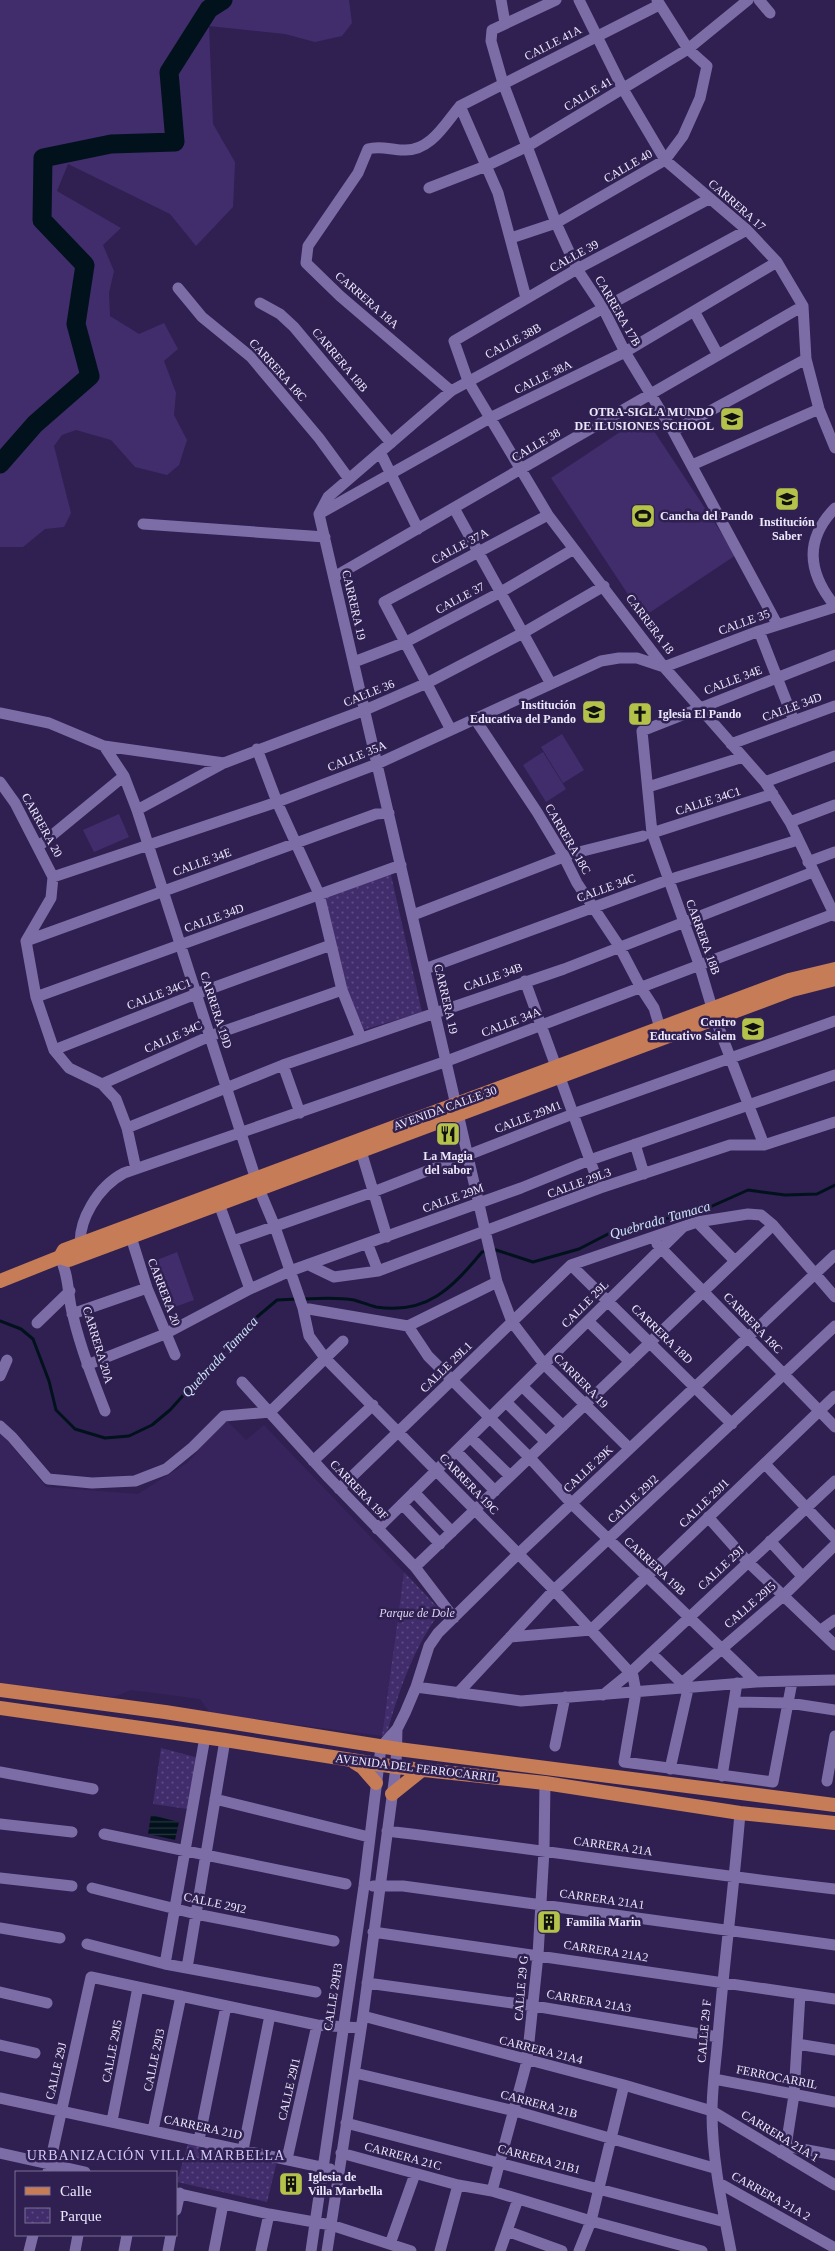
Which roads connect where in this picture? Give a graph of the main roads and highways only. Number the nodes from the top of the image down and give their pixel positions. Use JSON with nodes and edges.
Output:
{"nodes":[{"id":1,"x":835,"y":969,"type":"edge"},
{"id":2,"x":835,"y":979,"type":"edge"},
{"id":3,"x":714,"y":1013,"type":"junction"},
{"id":4,"x":557,"y":1072,"type":"junction"},
{"id":5,"x":458,"y":1110,"type":"junction"},
{"id":6,"x":257,"y":1184,"type":"junction"},
{"id":7,"x":81,"y":1250,"type":"junction"},
{"id":8,"x":0,"y":1281,"type":"edge"},
{"id":9,"x":0,"y":1690,"type":"edge"},
{"id":10,"x":1,"y":1711,"type":"edge"},
{"id":11,"x":352,"y":1760,"type":"junction"},
{"id":12,"x":422,"y":1770,"type":"junction"},
{"id":13,"x":376,"y":1783,"type":"road end"},
{"id":14,"x":392,"y":1794,"type":"road end"},
{"id":15,"x":835,"y":1805,"type":"edge"},
{"id":16,"x":835,"y":1823,"type":"edge"}],
"edges":[{"from":1,"to":3,"type":"main road","name":"AVENIDA CALLE 30"},
{"from":2,"to":3,"type":"main road","name":"AVENIDA CALLE 30"},
{"from":3,"to":4,"type":"main road","name":"AVENIDA CALLE 30"},
{"from":3,"to":4,"type":"main road","name":"AVENIDA CALLE 30"},
{"from":4,"to":5,"type":"main road","name":"AVENIDA CALLE 30"},
{"from":5,"to":6,"type":"main road","name":"AVENIDA CALLE 30"},
{"from":5,"to":6,"type":"main road","name":"AVENIDA CALLE 30"},
{"from":6,"to":7,"type":"main road","name":"AVENIDA CALLE 30"},
{"from":6,"to":7,"type":"main road","name":"AVENIDA CALLE 30"},
{"from":7,"to":8,"type":"main road","name":"AVENIDA CALLE 30"},
{"from":9,"to":15,"type":"main road","name":"AVENIDA DEL FERROCARRIL"},
{"from":10,"to":11,"type":"main road","name":"AVENIDA DEL FERROCARRIL"},
{"from":11,"to":12,"type":"main road","name":"AVENIDA DEL FERROCARRIL"},
{"from":11,"to":13,"type":"main road"},
{"from":12,"to":14,"type":"main road"},
{"from":12,"to":16,"type":"main road","name":"AVENIDA DEL FERROCARRIL"}]}
